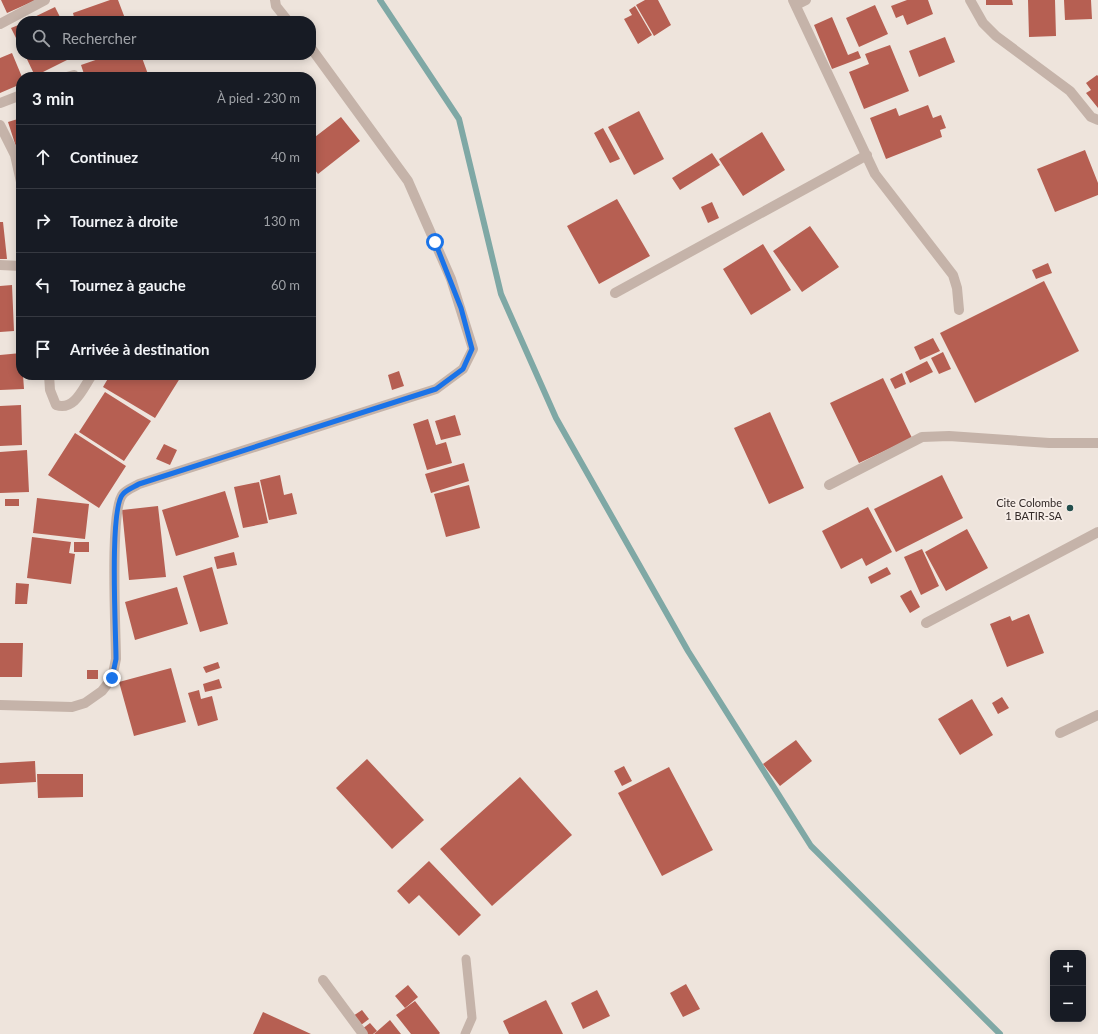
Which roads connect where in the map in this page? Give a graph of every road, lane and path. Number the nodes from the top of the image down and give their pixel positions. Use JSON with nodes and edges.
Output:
{"nodes":[{"id":1,"x":46,"y":0,"type":"edge"},
{"id":2,"x":275,"y":0,"type":"edge"},
{"id":3,"x":806,"y":0,"type":"edge"},
{"id":4,"x":970,"y":0,"type":"edge"},
{"id":5,"x":794,"y":2,"type":"edge"},
{"id":6,"x":284,"y":16,"type":"edge"},
{"id":7,"x":0,"y":24,"type":"edge"},
{"id":8,"x":316,"y":55,"type":"edge"},
{"id":9,"x":16,"y":97,"type":"edge"},
{"id":10,"x":0,"y":104,"type":"edge"},
{"id":11,"x":1098,"y":120,"type":"edge"},
{"id":12,"x":0,"y":125,"type":"edge"},
{"id":13,"x":867,"y":155,"type":"junction"},
{"id":14,"x":16,"y":160,"type":"edge"},
{"id":15,"x":0,"y":265,"type":"edge"},
{"id":16,"x":16,"y":266,"type":"edge"},
{"id":17,"x":615,"y":293,"type":"dead end"},
{"id":18,"x":959,"y":310,"type":"dead end"},
{"id":19,"x":50,"y":380,"type":"edge"},
{"id":20,"x":89,"y":380,"type":"edge"},
{"id":21,"x":1098,"y":443,"type":"edge"},
{"id":22,"x":829,"y":485,"type":"dead end"},
{"id":23,"x":1098,"y":532,"type":"edge"},
{"id":24,"x":926,"y":623,"type":"dead end"},
{"id":25,"x":0,"y":705,"type":"edge"},
{"id":26,"x":1098,"y":715,"type":"edge"},
{"id":27,"x":1060,"y":733,"type":"dead end"},
{"id":28,"x":466,"y":959,"type":"dead end"},
{"id":29,"x":323,"y":980,"type":"dead end"},
{"id":30,"x":363,"y":1034,"type":"edge"},
{"id":31,"x":465,"y":1034,"type":"edge"}],
"edges":[{"from":1,"to":7,"type":"street"},
{"from":2,"to":6,"type":"street"},
{"from":3,"to":5,"type":"street"},
{"from":4,"to":11,"type":"street"},
{"from":5,"to":13,"type":"street"},
{"from":8,"to":25,"type":"street"},
{"from":9,"to":10,"type":"street"},
{"from":12,"to":14,"type":"street"},
{"from":13,"to":17,"type":"street"},
{"from":13,"to":18,"type":"street"},
{"from":15,"to":16,"type":"street"},
{"from":19,"to":20,"type":"street"},
{"from":21,"to":22,"type":"street"},
{"from":23,"to":24,"type":"street"},
{"from":26,"to":27,"type":"street"},
{"from":28,"to":31,"type":"lane"},
{"from":29,"to":30,"type":"street"}]}
